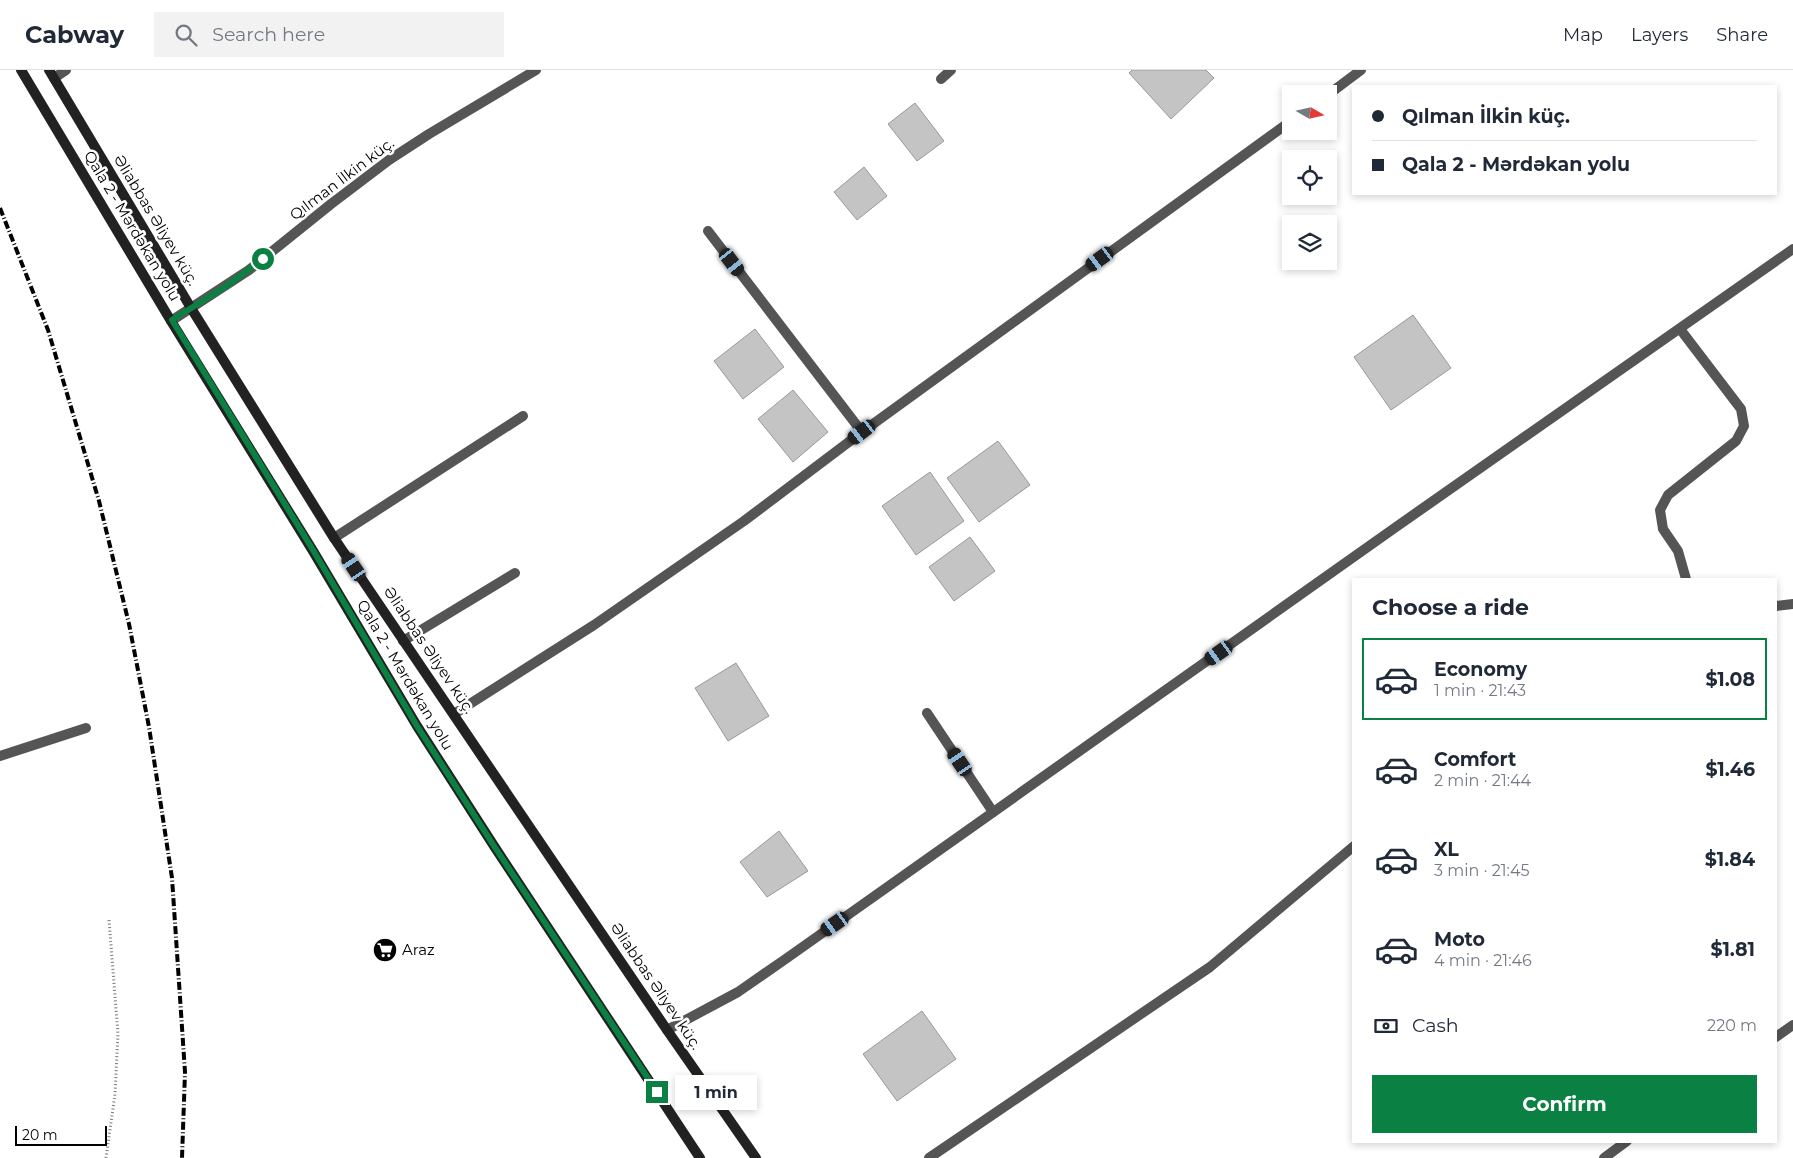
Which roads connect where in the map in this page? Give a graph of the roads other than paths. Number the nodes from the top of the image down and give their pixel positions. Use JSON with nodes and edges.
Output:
{"nodes":[{"id":1,"x":21,"y":70,"type":"edge"},
{"id":2,"x":66,"y":70,"type":"edge"},
{"id":3,"x":536,"y":70,"type":"edge"},
{"id":4,"x":950,"y":70,"type":"edge"},
{"id":5,"x":1361,"y":70,"type":"edge"},
{"id":6,"x":51,"y":74,"type":"edge"},
{"id":7,"x":941,"y":79,"type":"dead end"},
{"id":8,"x":1338,"y":87,"type":"edge"},
{"id":9,"x":1282,"y":128,"type":"edge"},
{"id":10,"x":708,"y":231,"type":"dead end"},
{"id":11,"x":1793,"y":249,"type":"edge"},
{"id":12,"x":191,"y":308,"type":"junction"},
{"id":13,"x":172,"y":320,"type":"junction"},
{"id":14,"x":1680,"y":329,"type":"junction"},
{"id":15,"x":523,"y":416,"type":"dead end"},
{"id":16,"x":862,"y":432,"type":"junction"},
{"id":17,"x":334,"y":538,"type":"junction"},
{"id":18,"x":515,"y":573,"type":"dead end"},
{"id":19,"x":1686,"y":578,"type":"edge"},
{"id":20,"x":1793,"y":604,"type":"edge"},
{"id":21,"x":1777,"y":606,"type":"edge"},
{"id":22,"x":404,"y":641,"type":"junction"},
{"id":23,"x":927,"y":713,"type":"dead end"},
{"id":24,"x":454,"y":714,"type":"junction"},
{"id":25,"x":86,"y":728,"type":"dead end"},
{"id":26,"x":0,"y":756,"type":"edge"},
{"id":27,"x":993,"y":812,"type":"junction"},
{"id":28,"x":1352,"y":848,"type":"edge"},
{"id":29,"x":1793,"y":1025,"type":"edge"},
{"id":30,"x":667,"y":1030,"type":"junction"},
{"id":31,"x":1777,"y":1036,"type":"edge"},
{"id":32,"x":1624,"y":1143,"type":"edge"},
{"id":33,"x":700,"y":1158,"type":"edge"},
{"id":34,"x":756,"y":1158,"type":"edge"},
{"id":35,"x":929,"y":1158,"type":"edge"},
{"id":36,"x":1604,"y":1158,"type":"edge"}],
"edges":[{"from":1,"to":13,"type":"main road","name":"Qala 2 - Mərdəkan yolu"},
{"from":2,"to":6,"type":"street"},
{"from":3,"to":12,"type":"street","name":"Qılman İlkin küç."},
{"from":4,"to":7,"type":"street"},
{"from":5,"to":8,"type":"street"},
{"from":6,"to":12,"type":"main road","name":"Əliabbas Əliyev küç."},
{"from":9,"to":16,"type":"street"},
{"from":10,"to":16,"type":"street"},
{"from":11,"to":14,"type":"street"},
{"from":12,"to":13,"type":"street","name":"Qılman İlkin küç."},
{"from":12,"to":17,"type":"main road","name":"Əliabbas Əliyev küç."},
{"from":13,"to":33,"type":"main road","name":"Qala 2 - Mərdəkan yolu"},
{"from":14,"to":19,"type":"street"},
{"from":14,"to":27,"type":"street"},
{"from":15,"to":17,"type":"street"},
{"from":16,"to":24,"type":"street"},
{"from":17,"to":22,"type":"main road","name":"Əliabbas Əliyev küç."},
{"from":18,"to":22,"type":"street"},
{"from":20,"to":21,"type":"street"},
{"from":22,"to":24,"type":"main road","name":"Əliabbas Əliyev küç."},
{"from":23,"to":27,"type":"street"},
{"from":24,"to":30,"type":"main road","name":"Əliabbas Əliyev küç."},
{"from":25,"to":26,"type":"street"},
{"from":27,"to":30,"type":"street"},
{"from":28,"to":35,"type":"street"},
{"from":29,"to":31,"type":"street"},
{"from":30,"to":34,"type":"main road","name":"Əliabbas Əliyev küç."},
{"from":32,"to":36,"type":"street"}]}
